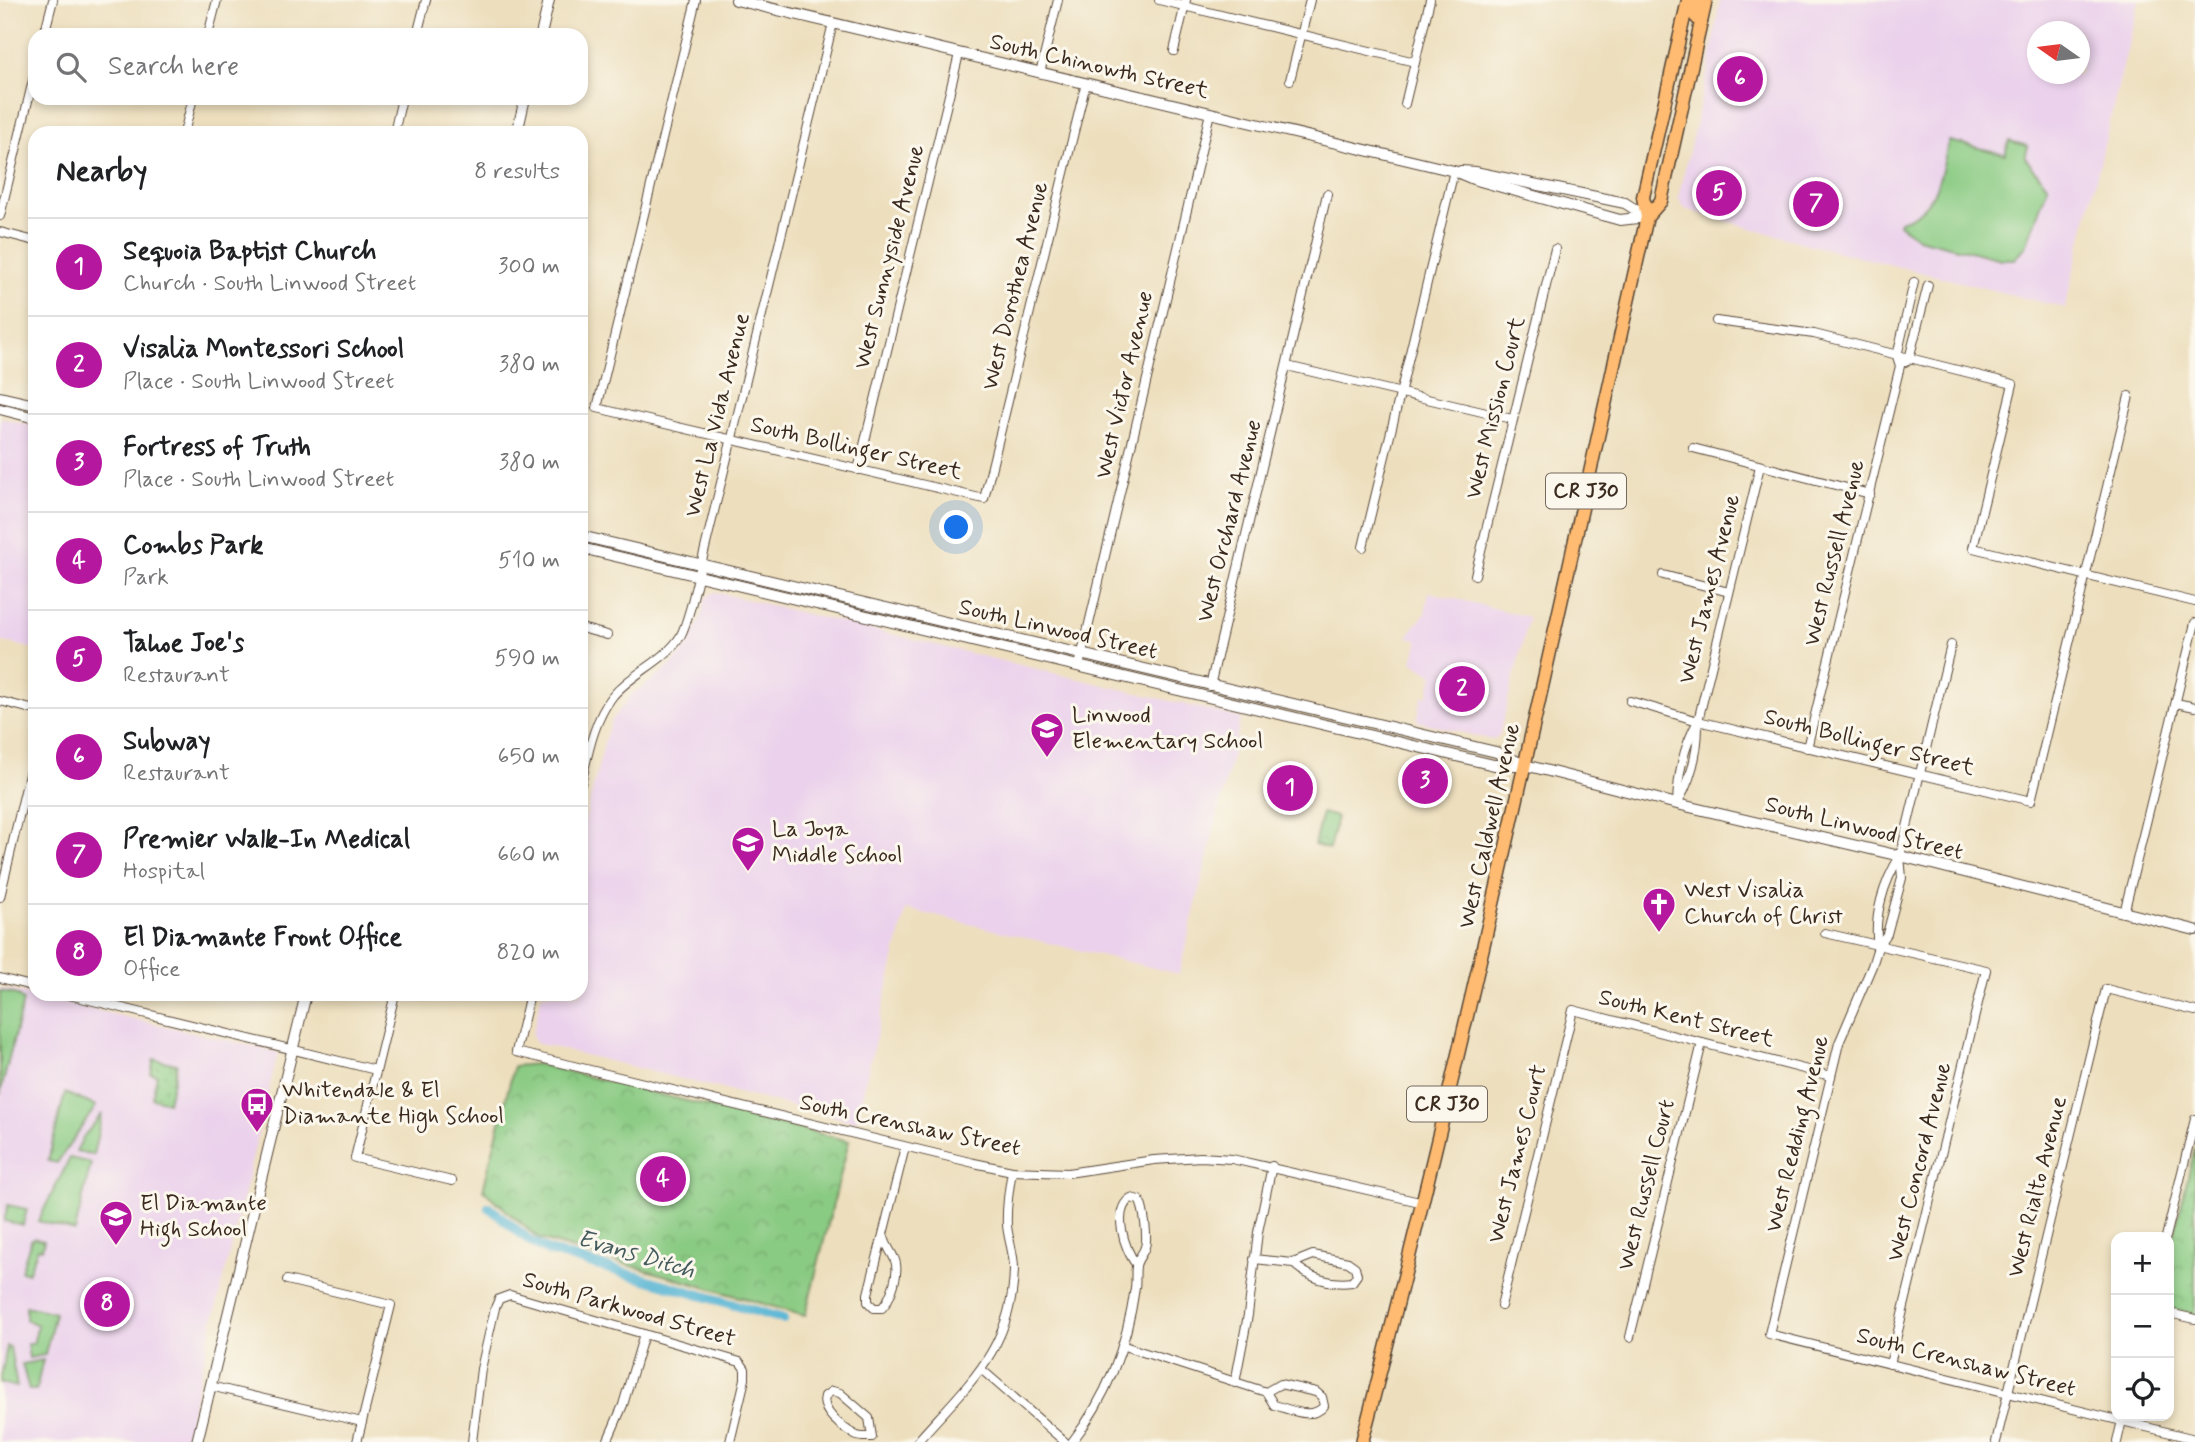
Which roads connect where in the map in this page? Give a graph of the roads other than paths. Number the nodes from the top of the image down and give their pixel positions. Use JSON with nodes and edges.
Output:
{"nodes":[{"id":1,"x":52,"y":0,"type":"edge"},
{"id":2,"x":217,"y":0,"type":"edge"},
{"id":3,"x":426,"y":0,"type":"edge"},
{"id":4,"x":549,"y":0,"type":"edge"},
{"id":5,"x":696,"y":0,"type":"edge"},
{"id":6,"x":736,"y":0,"type":"edge"},
{"id":7,"x":1058,"y":0,"type":"edge"},
{"id":8,"x":1159,"y":0,"type":"edge"},
{"id":9,"x":1310,"y":0,"type":"edge"},
{"id":10,"x":1430,"y":0,"type":"edge"},
{"id":11,"x":1688,"y":0,"type":"edge"},
{"id":12,"x":1696,"y":0,"type":"edge"},
{"id":13,"x":1706,"y":0,"type":"edge"},
{"id":14,"x":1185,"y":3,"type":"edge"},
{"id":15,"x":1701,"y":22,"type":"junction"},
{"id":16,"x":833,"y":23,"type":"junction"},
{"id":17,"x":46,"y":28,"type":"edge"},
{"id":18,"x":210,"y":28,"type":"edge"},
{"id":19,"x":419,"y":28,"type":"edge"},
{"id":20,"x":543,"y":28,"type":"edge"},
{"id":21,"x":1301,"y":34,"type":"junction"},
{"id":22,"x":1174,"y":51,"type":"dead end"},
{"id":23,"x":960,"y":54,"type":"junction"},
{"id":24,"x":1415,"y":62,"type":"junction"},
{"id":25,"x":1040,"y":73,"type":"junction"},
{"id":26,"x":1290,"y":80,"type":"dead end"},
{"id":27,"x":1086,"y":83,"type":"junction"},
{"id":28,"x":28,"y":101,"type":"edge"},
{"id":29,"x":1405,"y":104,"type":"dead end"},
{"id":30,"x":191,"y":105,"type":"edge"},
{"id":31,"x":400,"y":105,"type":"edge"},
{"id":32,"x":523,"y":105,"type":"edge"},
{"id":33,"x":1210,"y":113,"type":"junction"},
{"id":34,"x":186,"y":126,"type":"edge"},
{"id":35,"x":396,"y":126,"type":"edge"},
{"id":36,"x":519,"y":126,"type":"edge"},
{"id":37,"x":1454,"y":171,"type":"junction"},
{"id":38,"x":1327,"y":194,"type":"dead end"},
{"id":39,"x":0,"y":216,"type":"edge"},
{"id":40,"x":1647,"y":216,"type":"junction"},
{"id":41,"x":0,"y":232,"type":"edge"},
{"id":42,"x":28,"y":239,"type":"edge"},
{"id":43,"x":1555,"y":249,"type":"dead end"},
{"id":44,"x":1914,"y":282,"type":"dead end"},
{"id":45,"x":1928,"y":285,"type":"dead end"},
{"id":46,"x":1716,"y":321,"type":"dead end"},
{"id":47,"x":1902,"y":360,"type":"junction"},
{"id":48,"x":1287,"y":366,"type":"junction"},
{"id":49,"x":1400,"y":393,"type":"junction"},
{"id":50,"x":2129,"y":396,"type":"dead end"},
{"id":51,"x":0,"y":397,"type":"edge"},
{"id":52,"x":28,"y":403,"type":"edge"},
{"id":53,"x":0,"y":410,"type":"edge"},
{"id":54,"x":28,"y":416,"type":"edge"},
{"id":55,"x":1512,"y":419,"type":"junction"},
{"id":56,"x":732,"y":440,"type":"junction"},
{"id":57,"x":1693,"y":448,"type":"dead end"},
{"id":58,"x":1760,"y":466,"type":"junction"},
{"id":59,"x":858,"y":470,"type":"junction"},
{"id":60,"x":1870,"y":494,"type":"junction"},
{"id":61,"x":984,"y":499,"type":"joint"},
{"id":62,"x":588,"y":538,"type":"edge"},
{"id":63,"x":1363,"y":547,"type":"dead end"},
{"id":64,"x":588,"y":550,"type":"edge"},
{"id":65,"x":701,"y":565,"type":"junction"},
{"id":66,"x":1475,"y":575,"type":"dead end"},
{"id":67,"x":1663,"y":575,"type":"dead end"},
{"id":68,"x":698,"y":576,"type":"junction"},
{"id":69,"x":2085,"y":576,"type":"junction"},
{"id":70,"x":1729,"y":592,"type":"junction"},
{"id":71,"x":2195,"y":602,"type":"edge"},
{"id":72,"x":860,"y":615,"type":"junction"},
{"id":73,"x":2195,"y":623,"type":"edge"},
{"id":74,"x":960,"y":627,"type":"junction"},
{"id":75,"x":588,"y":630,"type":"edge"},
{"id":76,"x":607,"y":635,"type":"dead end"},
{"id":77,"x":1951,"y":645,"type":"dead end"},
{"id":78,"x":1079,"y":661,"type":"junction"},
{"id":79,"x":1140,"y":681,"type":"junction"},
{"id":80,"x":1210,"y":686,"type":"junction"},
{"id":81,"x":0,"y":701,"type":"edge"},
{"id":82,"x":1630,"y":701,"type":"dead end"},
{"id":83,"x":2176,"y":702,"type":"junction"},
{"id":84,"x":2195,"y":707,"type":"edge"},
{"id":85,"x":28,"y":708,"type":"edge"},
{"id":86,"x":1698,"y":721,"type":"junction"},
{"id":87,"x":588,"y":747,"type":"edge"},
{"id":88,"x":1807,"y":748,"type":"junction"},
{"id":89,"x":1525,"y":765,"type":"junction"},
{"id":90,"x":1920,"y":775,"type":"junction"},
{"id":91,"x":28,"y":778,"type":"edge"},
{"id":92,"x":1677,"y":804,"type":"junction"},
{"id":93,"x":1900,"y":856,"type":"junction"},
{"id":94,"x":0,"y":897,"type":"edge"},
{"id":95,"x":2124,"y":913,"type":"junction"},
{"id":96,"x":2195,"y":930,"type":"edge"},
{"id":97,"x":1825,"y":933,"type":"dead end"},
{"id":98,"x":1878,"y":947,"type":"junction"},
{"id":99,"x":0,"y":978,"type":"edge"},
{"id":100,"x":28,"y":985,"type":"edge"},
{"id":101,"x":94,"y":1001,"type":"edge"},
{"id":102,"x":304,"y":1001,"type":"edge"},
{"id":103,"x":393,"y":1001,"type":"edge"},
{"id":104,"x":528,"y":1001,"type":"edge"},
{"id":105,"x":1573,"y":1010,"type":"joint"},
{"id":106,"x":2195,"y":1011,"type":"edge"},
{"id":107,"x":1702,"y":1043,"type":"junction"},
{"id":108,"x":293,"y":1049,"type":"junction"},
{"id":109,"x":376,"y":1070,"type":"junction"},
{"id":110,"x":1831,"y":1076,"type":"junction"},
{"id":111,"x":2195,"y":1119,"type":"edge"},
{"id":112,"x":2194,"y":1130,"type":"edge"},
{"id":113,"x":905,"y":1147,"type":"junction"},
{"id":114,"x":1272,"y":1167,"type":"junction"},
{"id":115,"x":1012,"y":1171,"type":"junction"},
{"id":116,"x":453,"y":1181,"type":"dead end"},
{"id":117,"x":1424,"y":1203,"type":"junction"},
{"id":118,"x":2167,"y":1232,"type":"edge"},
{"id":119,"x":884,"y":1237,"type":"junction"},
{"id":120,"x":1254,"y":1259,"type":"junction"},
{"id":121,"x":1293,"y":1263,"type":"junction"},
{"id":122,"x":1136,"y":1264,"type":"junction"},
{"id":123,"x":288,"y":1280,"type":"dead end"},
{"id":124,"x":1501,"y":1306,"type":"dead end"},
{"id":125,"x":2174,"y":1314,"type":"edge"},
{"id":126,"x":2195,"y":1320,"type":"edge"},
{"id":127,"x":644,"y":1334,"type":"junction"},
{"id":128,"x":1769,"y":1334,"type":"joint"},
{"id":129,"x":1630,"y":1336,"type":"dead end"},
{"id":130,"x":1124,"y":1346,"type":"junction"},
{"id":131,"x":1890,"y":1364,"type":"junction"},
{"id":132,"x":981,"y":1369,"type":"junction"},
{"id":133,"x":1235,"y":1383,"type":"junction"},
{"id":134,"x":210,"y":1386,"type":"junction"},
{"id":135,"x":1266,"y":1392,"type":"junction"},
{"id":136,"x":2008,"y":1394,"type":"junction"},
{"id":137,"x":2111,"y":1417,"type":"edge"},
{"id":138,"x":2122,"y":1421,"type":"edge"},
{"id":139,"x":2129,"y":1421,"type":"edge"},
{"id":140,"x":362,"y":1422,"type":"junction"},
{"id":141,"x":875,"y":1439,"type":"edge"},
{"id":142,"x":2195,"y":1439,"type":"edge"},
{"id":143,"x":197,"y":1442,"type":"edge"},
{"id":144,"x":357,"y":1442,"type":"edge"},
{"id":145,"x":472,"y":1442,"type":"edge"},
{"id":146,"x":607,"y":1442,"type":"edge"},
{"id":147,"x":730,"y":1442,"type":"edge"},
{"id":148,"x":917,"y":1442,"type":"edge"},
{"id":149,"x":1065,"y":1442,"type":"edge"},
{"id":150,"x":1072,"y":1442,"type":"edge"},
{"id":151,"x":1362,"y":1442,"type":"edge"},
{"id":152,"x":1996,"y":1442,"type":"edge"},
{"id":153,"x":2117,"y":1442,"type":"edge"}],
"edges":[{"from":1,"to":17,"type":"street"},
{"from":2,"to":18,"type":"street"},
{"from":3,"to":19,"type":"street"},
{"from":4,"to":20,"type":"street"},
{"from":5,"to":56,"type":"street","name":"South Bollinger Street"},
{"from":6,"to":16,"type":"street","name":"South Chinowth Street"},
{"from":7,"to":25,"type":"street"},
{"from":8,"to":14,"type":"street"},
{"from":9,"to":21,"type":"street"},
{"from":10,"to":24,"type":"street"},
{"from":11,"to":40,"type":"main road","name":"West Caldwell Avenue","number":"CR J30"},
{"from":12,"to":15,"type":"main road"},
{"from":13,"to":15,"type":"main road","name":"West Caldwell Avenue","number":"CR J30"},
{"from":14,"to":21,"type":"street"},
{"from":14,"to":22,"type":"street"},
{"from":15,"to":40,"type":"main road","name":"West Caldwell Avenue","number":"CR J30"},
{"from":16,"to":23,"type":"street","name":"South Chinowth Street"},
{"from":16,"to":56,"type":"street","name":"West La Vida Avenue"},
{"from":21,"to":24,"type":"street"},
{"from":21,"to":26,"type":"street"},
{"from":23,"to":25,"type":"street","name":"South Chinowth Street"},
{"from":23,"to":59,"type":"street","name":"West Sunnyside Avenue"},
{"from":24,"to":29,"type":"street"},
{"from":25,"to":27,"type":"street","name":"South Chinowth Street"},
{"from":27,"to":33,"type":"street","name":"South Chinowth Street"},
{"from":27,"to":61,"type":"street","name":"West Dorothea Avenue"},
{"from":28,"to":39,"type":"street"},
{"from":30,"to":34,"type":"street"},
{"from":31,"to":35,"type":"street"},
{"from":32,"to":36,"type":"street"},
{"from":33,"to":37,"type":"street","name":"South Chinowth Street"},
{"from":33,"to":78,"type":"street","name":"West Victor Avenue"},
{"from":37,"to":40,"type":"street","name":"South Chinowth Street"},
{"from":37,"to":40,"type":"street","name":"South Chinowth Street"},
{"from":37,"to":49,"type":"street"},
{"from":38,"to":48,"type":"street","name":"West Orchard Avenue"},
{"from":40,"to":89,"type":"main road","name":"West Caldwell Avenue","number":"CR J30"},
{"from":41,"to":42,"type":"street"},
{"from":43,"to":55,"type":"street","name":"West Mission Court"},
{"from":44,"to":47,"type":"street","name":"West Russell Avenue"},
{"from":45,"to":47,"type":"street","name":"West Russell Avenue"},
{"from":46,"to":47,"type":"street"},
{"from":47,"to":60,"type":"street","name":"West Russell Avenue"},
{"from":47,"to":69,"type":"street"},
{"from":48,"to":49,"type":"street"},
{"from":48,"to":80,"type":"street","name":"West Orchard Avenue"},
{"from":49,"to":55,"type":"street"},
{"from":49,"to":63,"type":"street"},
{"from":50,"to":69,"type":"street"},
{"from":51,"to":52,"type":"street"},
{"from":53,"to":54,"type":"street"},
{"from":55,"to":66,"type":"street","name":"West Mission Court"},
{"from":56,"to":59,"type":"street","name":"South Bollinger Street"},
{"from":56,"to":65,"type":"street","name":"West La Vida Avenue"},
{"from":57,"to":58,"type":"street"},
{"from":58,"to":60,"type":"street"},
{"from":58,"to":70,"type":"street","name":"West James Avenue"},
{"from":59,"to":61,"type":"street","name":"South Bollinger Street"},
{"from":60,"to":88,"type":"street","name":"West Russell Avenue"},
{"from":62,"to":65,"type":"street","name":"South Linwood Street"},
{"from":64,"to":68,"type":"street","name":"South Linwood Street"},
{"from":65,"to":68,"type":"street","name":"West La Vida Avenue"},
{"from":65,"to":74,"type":"street","name":"South Linwood Street"},
{"from":67,"to":70,"type":"street"},
{"from":68,"to":72,"type":"street","name":"South Linwood Street"},
{"from":68,"to":87,"type":"street","name":"West La Vida Avenue"},
{"from":69,"to":71,"type":"street"},
{"from":69,"to":90,"type":"street","name":"South Bollinger Street"},
{"from":70,"to":86,"type":"street","name":"West James Avenue"},
{"from":72,"to":74,"type":"street"},
{"from":72,"to":78,"type":"street","name":"South Linwood Street"},
{"from":73,"to":83,"type":"street"},
{"from":74,"to":78,"type":"street","name":"South Linwood Street"},
{"from":75,"to":76,"type":"street"},
{"from":77,"to":90,"type":"street","name":"West Redding Avenue"},
{"from":78,"to":79,"type":"street","name":"South Linwood Street"},
{"from":78,"to":80,"type":"street","name":"South Linwood Street"},
{"from":79,"to":80,"type":"street"},
{"from":79,"to":89,"type":"street","name":"South Linwood Street"},
{"from":80,"to":89,"type":"street","name":"South Linwood Street"},
{"from":81,"to":85,"type":"street"},
{"from":82,"to":86,"type":"street","name":"South Bollinger Street"},
{"from":83,"to":84,"type":"street"},
{"from":83,"to":95,"type":"street"},
{"from":86,"to":88,"type":"street","name":"South Bollinger Street"},
{"from":86,"to":92,"type":"street","name":"West James Avenue"},
{"from":88,"to":90,"type":"street","name":"South Bollinger Street"},
{"from":89,"to":92,"type":"street","name":"South Linwood Street"},
{"from":89,"to":117,"type":"main road","name":"West Caldwell Avenue","number":"CR J30"},
{"from":90,"to":93,"type":"street","name":"West Redding Avenue"},
{"from":91,"to":94,"type":"street"},
{"from":92,"to":93,"type":"street","name":"South Linwood Street"},
{"from":93,"to":95,"type":"street","name":"South Linwood Street"},
{"from":93,"to":98,"type":"street","name":"West Redding Avenue"},
{"from":93,"to":98,"type":"street","name":"West Redding Avenue"},
{"from":95,"to":96,"type":"street","name":"South Linwood Street"},
{"from":97,"to":98,"type":"street"},
{"from":98,"to":110,"type":"street","name":"West Redding Avenue"},
{"from":98,"to":131,"type":"street","name":"West Concord Avenue"},
{"from":99,"to":100,"type":"street"},
{"from":101,"to":108,"type":"street"},
{"from":102,"to":108,"type":"street"},
{"from":103,"to":109,"type":"street"},
{"from":104,"to":113,"type":"street","name":"South Crenshaw Street"},
{"from":105,"to":107,"type":"street","name":"South Kent Street"},
{"from":105,"to":124,"type":"street","name":"West James Court"},
{"from":106,"to":136,"type":"street","name":"West Rialto Avenue"},
{"from":107,"to":110,"type":"street","name":"South Kent Street"},
{"from":107,"to":129,"type":"street","name":"West Russell Court"},
{"from":108,"to":109,"type":"street"},
{"from":108,"to":134,"type":"street"},
{"from":109,"to":116,"type":"street"},
{"from":110,"to":128,"type":"street","name":"West Redding Avenue"},
{"from":111,"to":112,"type":"street"},
{"from":112,"to":118,"type":"street"},
{"from":113,"to":115,"type":"street","name":"South Crenshaw Street"},
{"from":113,"to":119,"type":"street"},
{"from":114,"to":115,"type":"street","name":"South Crenshaw Street"},
{"from":114,"to":117,"type":"street","name":"South Crenshaw Street"},
{"from":114,"to":120,"type":"street"},
{"from":115,"to":132,"type":"street"},
{"from":117,"to":151,"type":"main road","name":"West Caldwell Avenue","number":"CR J30"},
{"from":119,"to":119,"type":"street"},
{"from":120,"to":121,"type":"street"},
{"from":120,"to":133,"type":"street"},
{"from":121,"to":121,"type":"street"},
{"from":122,"to":122,"type":"street"},
{"from":122,"to":130,"type":"street"},
{"from":123,"to":140,"type":"street"},
{"from":125,"to":126,"type":"street"},
{"from":127,"to":145,"type":"street","name":"South Parkwood Street"},
{"from":127,"to":146,"type":"street"},
{"from":127,"to":147,"type":"street","name":"South Parkwood Street"},
{"from":128,"to":131,"type":"street","name":"South Crenshaw Street"},
{"from":130,"to":133,"type":"street"},
{"from":130,"to":150,"type":"street"},
{"from":131,"to":136,"type":"street","name":"South Crenshaw Street"},
{"from":132,"to":148,"type":"street"},
{"from":132,"to":149,"type":"street"},
{"from":133,"to":135,"type":"street"},
{"from":134,"to":140,"type":"street"},
{"from":134,"to":143,"type":"street"},
{"from":135,"to":135,"type":"street"},
{"from":136,"to":137,"type":"street","name":"South Crenshaw Street"},
{"from":136,"to":152,"type":"street","name":"West Rialto Avenue"},
{"from":138,"to":153,"type":"street"},
{"from":139,"to":142,"type":"street","name":"South Crenshaw Street"},
{"from":140,"to":144,"type":"street"},
{"from":141,"to":141,"type":"street"}]}
